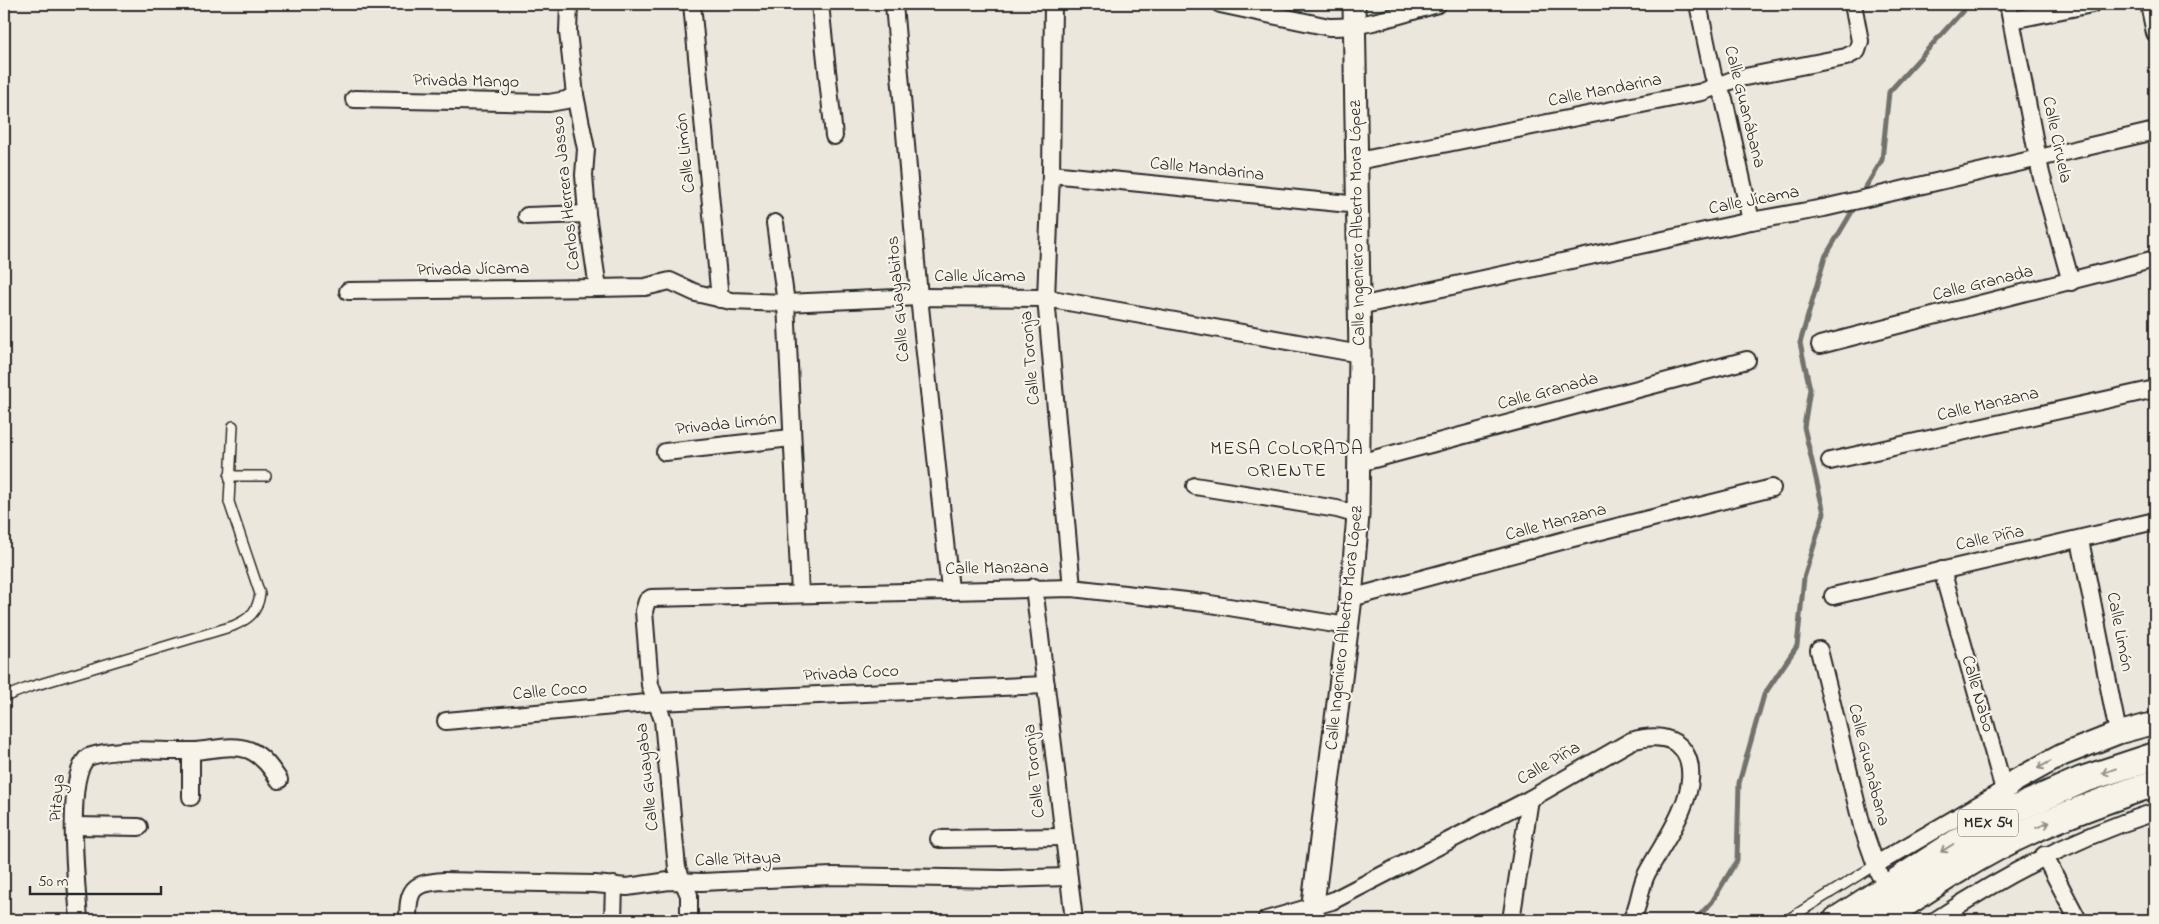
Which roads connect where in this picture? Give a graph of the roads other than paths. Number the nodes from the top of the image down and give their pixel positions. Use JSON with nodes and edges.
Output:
{"nodes":[{"id":1,"x":569,"y":4,"type":"edge"},
{"id":2,"x":692,"y":4,"type":"edge"},
{"id":3,"x":820,"y":4,"type":"edge"},
{"id":4,"x":894,"y":4,"type":"edge"},
{"id":5,"x":1053,"y":4,"type":"edge"},
{"id":6,"x":1220,"y":4,"type":"edge"},
{"id":7,"x":1354,"y":4,"type":"edge"},
{"id":8,"x":1438,"y":4,"type":"edge"},
{"id":9,"x":1698,"y":4,"type":"edge"},
{"id":10,"x":1853,"y":4,"type":"edge"},
{"id":11,"x":2008,"y":4,"type":"edge"},
{"id":12,"x":2092,"y":4,"type":"edge"},
{"id":13,"x":2149,"y":4,"type":"edge"},
{"id":14,"x":2012,"y":20,"type":"junction"},
{"id":15,"x":1354,"y":25,"type":"junction"},
{"id":16,"x":2155,"y":33,"type":"edge"},
{"id":17,"x":1718,"y":86,"type":"junction"},
{"id":18,"x":575,"y":95,"type":"junction"},
{"id":19,"x":354,"y":100,"type":"dead end"},
{"id":20,"x":2155,"y":131,"type":"edge"},
{"id":21,"x":834,"y":136,"type":"dead end"},
{"id":22,"x":2038,"y":156,"type":"junction"},
{"id":23,"x":1358,"y":161,"type":"junction"},
{"id":24,"x":1051,"y":174,"type":"junction"},
{"id":25,"x":1359,"y":205,"type":"junction"},
{"id":26,"x":587,"y":214,"type":"junction"},
{"id":27,"x":527,"y":216,"type":"dead end"},
{"id":28,"x":1750,"y":221,"type":"junction"},
{"id":29,"x":776,"y":223,"type":"dead end"},
{"id":30,"x":2155,"y":259,"type":"edge"},
{"id":31,"x":2071,"y":282,"type":"junction"},
{"id":32,"x":598,"y":288,"type":"junction"},
{"id":33,"x":348,"y":291,"type":"dead end"},
{"id":34,"x":918,"y":297,"type":"junction"},
{"id":35,"x":1046,"y":298,"type":"junction"},
{"id":36,"x":720,"y":299,"type":"junction"},
{"id":37,"x":786,"y":303,"type":"junction"},
{"id":38,"x":1359,"y":306,"type":"junction"},
{"id":39,"x":1820,"y":346,"type":"dead end"},
{"id":40,"x":1360,"y":354,"type":"junction"},
{"id":41,"x":1747,"y":360,"type":"dead end"},
{"id":42,"x":2155,"y":389,"type":"edge"},
{"id":43,"x":233,"y":426,"type":"dead end"},
{"id":44,"x":792,"y":438,"type":"junction"},
{"id":45,"x":665,"y":452,"type":"dead end"},
{"id":46,"x":1830,"y":461,"type":"dead end"},
{"id":47,"x":1359,"y":463,"type":"junction"},
{"id":48,"x":230,"y":476,"type":"junction"},
{"id":49,"x":266,"y":476,"type":"dead end"},
{"id":50,"x":1195,"y":486,"type":"dead end"},
{"id":51,"x":1772,"y":488,"type":"dead end"},
{"id":52,"x":1358,"y":515,"type":"junction"},
{"id":53,"x":2155,"y":521,"type":"edge"},
{"id":54,"x":2080,"y":540,"type":"junction"},
{"id":55,"x":1942,"y":570,"type":"junction"},
{"id":56,"x":1034,"y":587,"type":"junction"},
{"id":57,"x":1072,"y":588,"type":"junction"},
{"id":58,"x":950,"y":589,"type":"junction"},
{"id":59,"x":800,"y":593,"type":"junction"},
{"id":60,"x":1833,"y":596,"type":"dead end"},
{"id":61,"x":1351,"y":598,"type":"junction"},
{"id":62,"x":647,"y":601,"type":"joint"},
{"id":63,"x":1347,"y":626,"type":"junction"},
{"id":64,"x":1819,"y":650,"type":"dead end"},
{"id":65,"x":1046,"y":685,"type":"junction"},
{"id":66,"x":4,"y":698,"type":"edge"},
{"id":67,"x":658,"y":702,"type":"junction"},
{"id":68,"x":446,"y":721,"type":"dead end"},
{"id":69,"x":2155,"y":723,"type":"edge"},
{"id":70,"x":2118,"y":733,"type":"junction"},
{"id":71,"x":191,"y":751,"type":"junction"},
{"id":72,"x":2155,"y":756,"type":"edge"},
{"id":73,"x":278,"y":780,"type":"dead end"},
{"id":74,"x":2155,"y":783,"type":"edge"},
{"id":75,"x":2004,"y":790,"type":"junction"},
{"id":76,"x":191,"y":797,"type":"dead end"},
{"id":77,"x":1530,"y":799,"type":"junction"},
{"id":78,"x":2155,"y":812,"type":"edge"},
{"id":79,"x":1995,"y":818,"type":"junction"},
{"id":80,"x":74,"y":826,"type":"junction"},
{"id":81,"x":139,"y":827,"type":"dead end"},
{"id":82,"x":1063,"y":837,"type":"junction"},
{"id":83,"x":939,"y":838,"type":"dead end"},
{"id":84,"x":2044,"y":855,"type":"junction"},
{"id":85,"x":1880,"y":876,"type":"junction"},
{"id":86,"x":1067,"y":877,"type":"junction"},
{"id":87,"x":683,"y":881,"type":"junction"},
{"id":88,"x":614,"y":885,"type":"junction"},
{"id":89,"x":1312,"y":914,"type":"edge"},
{"id":90,"x":79,"y":920,"type":"edge"},
{"id":91,"x":408,"y":920,"type":"edge"},
{"id":92,"x":612,"y":920,"type":"edge"},
{"id":93,"x":689,"y":920,"type":"edge"},
{"id":94,"x":1074,"y":920,"type":"edge"},
{"id":95,"x":1266,"y":920,"type":"edge"},
{"id":96,"x":1511,"y":920,"type":"edge"},
{"id":97,"x":1631,"y":920,"type":"edge"},
{"id":98,"x":1787,"y":920,"type":"edge"},
{"id":99,"x":1837,"y":920,"type":"edge"},
{"id":100,"x":1880,"y":920,"type":"edge"},
{"id":101,"x":1936,"y":920,"type":"edge"},
{"id":102,"x":2078,"y":920,"type":"edge"}],
"edges":[{"from":1,"to":18,"type":"street","name":"Carlos Herrera Jasso"},
{"from":2,"to":36,"type":"street","name":"Calle Limón"},
{"from":3,"to":21,"type":"street"},
{"from":4,"to":34,"type":"street","name":"Calle Guayabitos"},
{"from":5,"to":24,"type":"street","name":"Calle Toronja"},
{"from":6,"to":15,"type":"street"},
{"from":7,"to":15,"type":"street","name":"Calle Ingeniero Alberto Mora López"},
{"from":8,"to":15,"type":"street"},
{"from":9,"to":17,"type":"street","name":"Calle Guanábana"},
{"from":10,"to":17,"type":"street","name":"Calle Mandarina"},
{"from":11,"to":14,"type":"street","name":"Calle Ciruela"},
{"from":12,"to":14,"type":"street"},
{"from":13,"to":16,"type":"street"},
{"from":14,"to":22,"type":"street","name":"Calle Ciruela"},
{"from":15,"to":23,"type":"street","name":"Calle Ingeniero Alberto Mora López"},
{"from":17,"to":23,"type":"street","name":"Calle Mandarina"},
{"from":17,"to":28,"type":"street","name":"Calle Guanábana"},
{"from":18,"to":19,"type":"street","name":"Privada Mango"},
{"from":18,"to":26,"type":"street","name":"Carlos Herrera Jasso"},
{"from":20,"to":22,"type":"street","name":"Calle Jícama"},
{"from":22,"to":28,"type":"street","name":"Calle Jícama"},
{"from":22,"to":31,"type":"street","name":"Calle Ciruela"},
{"from":23,"to":25,"type":"street","name":"Calle Ingeniero Alberto Mora López"},
{"from":24,"to":25,"type":"street","name":"Calle Mandarina"},
{"from":24,"to":35,"type":"street","name":"Calle Toronja"},
{"from":25,"to":38,"type":"street","name":"Calle Ingeniero Alberto Mora López"},
{"from":26,"to":27,"type":"street"},
{"from":26,"to":32,"type":"street","name":"Carlos Herrera Jasso"},
{"from":28,"to":38,"type":"street","name":"Calle Jícama"},
{"from":29,"to":37,"type":"street"},
{"from":30,"to":31,"type":"street","name":"Calle Granada"},
{"from":31,"to":39,"type":"street","name":"Calle Granada"},
{"from":32,"to":33,"type":"street","name":"Privada Jícama"},
{"from":32,"to":36,"type":"street","name":"Calle Jícama"},
{"from":34,"to":35,"type":"street","name":"Calle Jícama"},
{"from":34,"to":37,"type":"street","name":"Calle Jícama"},
{"from":34,"to":58,"type":"street","name":"Calle Guayabitos"},
{"from":35,"to":40,"type":"street","name":"Calle Jícama"},
{"from":35,"to":57,"type":"street","name":"Calle Toronja"},
{"from":36,"to":37,"type":"street","name":"Calle Jícama"},
{"from":37,"to":44,"type":"street"},
{"from":38,"to":40,"type":"street","name":"Calle Ingeniero Alberto Mora López"},
{"from":40,"to":47,"type":"street","name":"Calle Ingeniero Alberto Mora López"},
{"from":41,"to":47,"type":"street","name":"Calle Granada"},
{"from":42,"to":46,"type":"street","name":"Calle Manzana"},
{"from":43,"to":48,"type":"lane"},
{"from":44,"to":45,"type":"street","name":"Privada Limón"},
{"from":44,"to":59,"type":"street"},
{"from":47,"to":52,"type":"street","name":"Calle Ingeniero Alberto Mora López"},
{"from":48,"to":49,"type":"lane"},
{"from":48,"to":66,"type":"lane"},
{"from":50,"to":52,"type":"street"},
{"from":51,"to":61,"type":"street","name":"Calle Manzana"},
{"from":52,"to":61,"type":"street","name":"Calle Ingeniero Alberto Mora López"},
{"from":53,"to":54,"type":"street","name":"Calle Piña"},
{"from":54,"to":55,"type":"street","name":"Calle Piña"},
{"from":54,"to":70,"type":"street","name":"Calle Limón"},
{"from":55,"to":60,"type":"street","name":"Calle Piña"},
{"from":55,"to":75,"type":"street","name":"Calle Nabo"},
{"from":56,"to":57,"type":"street","name":"Calle Manzana"},
{"from":56,"to":58,"type":"street","name":"Calle Manzana"},
{"from":56,"to":65,"type":"street","name":"Calle Toronja"},
{"from":57,"to":63,"type":"street","name":"Calle Manzana"},
{"from":58,"to":59,"type":"street","name":"Calle Manzana"},
{"from":59,"to":62,"type":"street","name":"Calle Manzana"},
{"from":61,"to":63,"type":"street","name":"Calle Ingeniero Alberto Mora López"},
{"from":62,"to":67,"type":"street","name":"Calle Guayaba"},
{"from":63,"to":89,"type":"street","name":"Calle Ingeniero Alberto Mora López"},
{"from":64,"to":85,"type":"street","name":"Calle Guanábana"},
{"from":65,"to":67,"type":"street","name":"Privada Coco"},
{"from":65,"to":82,"type":"street","name":"Calle Toronja"},
{"from":67,"to":68,"type":"street","name":"Calle Coco"},
{"from":67,"to":87,"type":"street","name":"Calle Guayaba"},
{"from":69,"to":70,"type":"street"},
{"from":70,"to":75,"type":"street","one_way":true},
{"from":71,"to":73,"type":"street","name":"Pitaya"},
{"from":71,"to":76,"type":"street"},
{"from":71,"to":80,"type":"street","name":"Pitaya"},
{"from":72,"to":79,"type":"main road","number":"MEX 54","one_way":true},
{"from":100,"to":74,"type":"main road","number":"MEX 54","one_way":true},
{"from":75,"to":79,"type":"street"},
{"from":75,"to":85,"type":"street"},
{"from":77,"to":89,"type":"street","name":"Calle Piña"},
{"from":77,"to":96,"type":"street"},
{"from":77,"to":97,"type":"street","name":"Calle Piña"},
{"from":78,"to":84,"type":"street"},
{"from":79,"to":85,"type":"main road","number":"MEX 54","one_way":true},
{"from":80,"to":81,"type":"street"},
{"from":80,"to":90,"type":"street","name":"Pitaya"},
{"from":82,"to":83,"type":"street"},
{"from":82,"to":86,"type":"street","name":"Calle Toronja"},
{"from":84,"to":101,"type":"street"},
{"from":84,"to":102,"type":"street"},
{"from":85,"to":98,"type":"lane"},
{"from":85,"to":99,"type":"main road","number":"MEX 54"},
{"from":86,"to":87,"type":"street","name":"Calle Pitaya"},
{"from":86,"to":94,"type":"street","name":"Calle Toronja"},
{"from":87,"to":88,"type":"street","name":"Calle Pitaya"},
{"from":87,"to":93,"type":"street","name":"Calle Guayaba"},
{"from":88,"to":91,"type":"street","name":"Calle Pitaya"},
{"from":88,"to":92,"type":"street"},
{"from":89,"to":95,"type":"street","name":"Calle Piña"}]}
